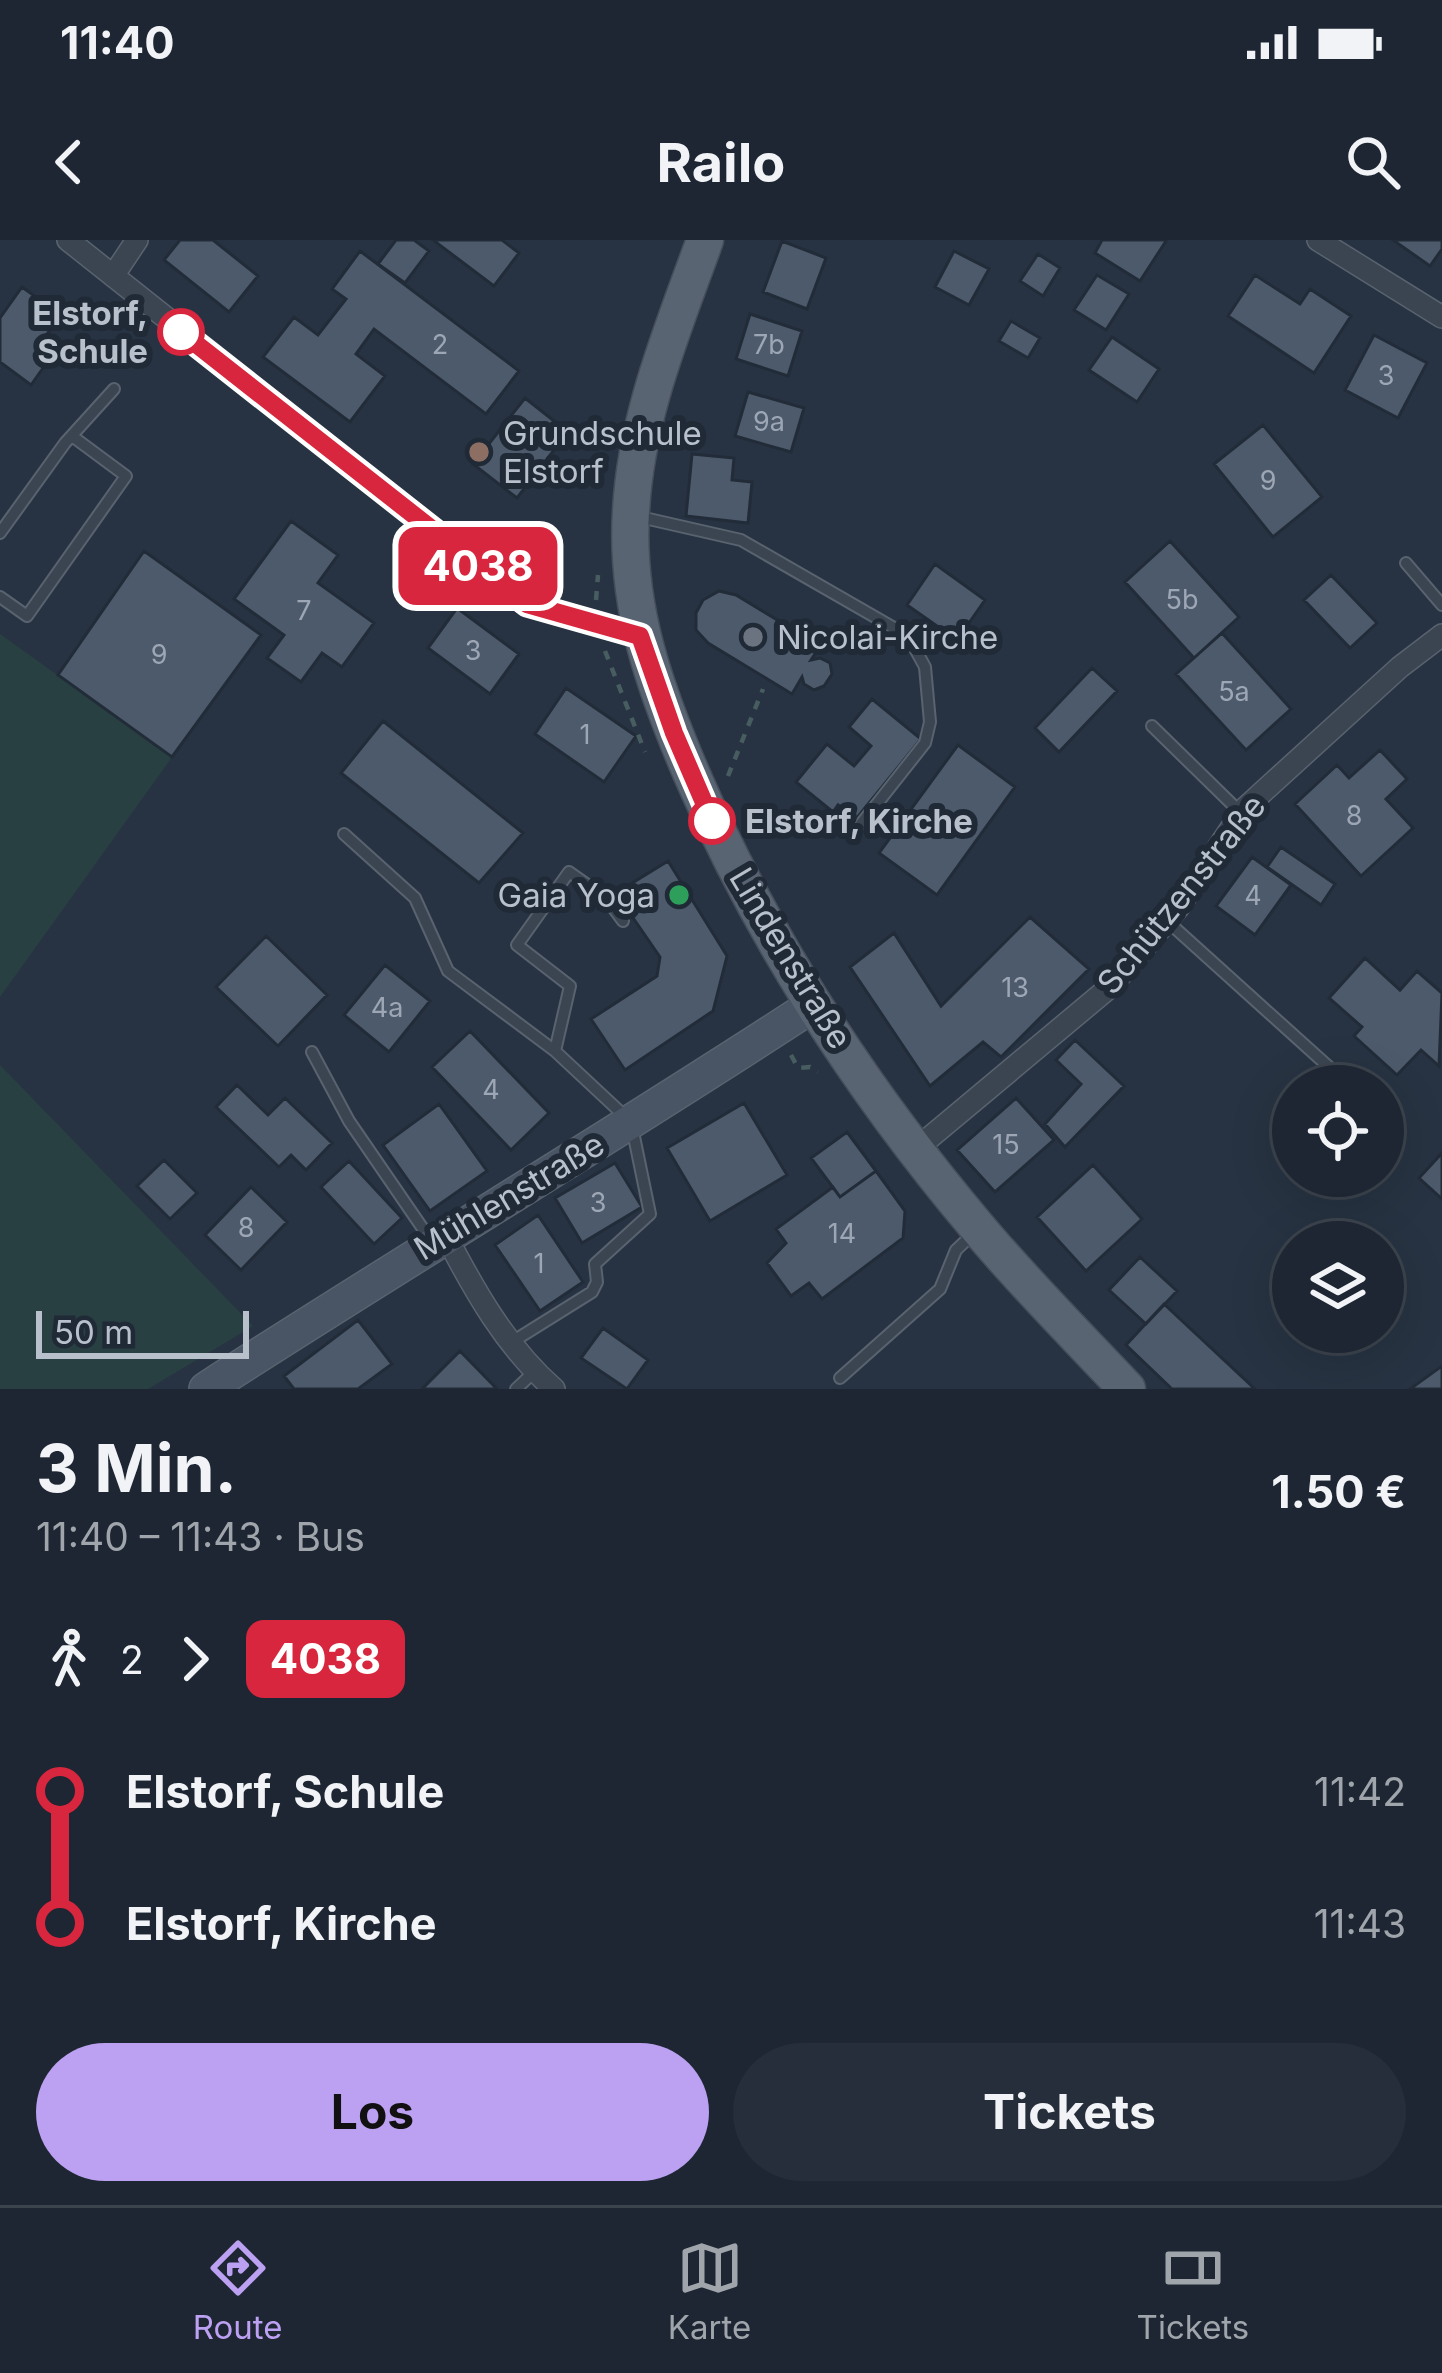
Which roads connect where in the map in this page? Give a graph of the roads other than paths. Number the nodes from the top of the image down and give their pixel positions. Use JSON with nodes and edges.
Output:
{"nodes":[{"id":1,"x":68,"y":240,"type":"edge"},
{"id":2,"x":136,"y":240,"type":"edge"},
{"id":3,"x":705,"y":240,"type":"edge"},
{"id":4,"x":1318,"y":240,"type":"edge"},
{"id":5,"x":113,"y":277,"type":"junction"},
{"id":6,"x":1442,"y":317,"type":"edge"},
{"id":7,"x":115,"y":389,"type":"dead end"},
{"id":8,"x":72,"y":436,"type":"junction"},
{"id":9,"x":630,"y":515,"type":"junction"},
{"id":10,"x":0,"y":533,"type":"edge"},
{"id":11,"x":1406,"y":563,"type":"dead end"},
{"id":12,"x":0,"y":597,"type":"edge"},
{"id":13,"x":1442,"y":605,"type":"edge"},
{"id":14,"x":1442,"y":635,"type":"edge"},
{"id":15,"x":640,"y":636,"type":"junction"},
{"id":16,"x":1152,"y":726,"type":"dead end"},
{"id":17,"x":1241,"y":813,"type":"junction"},
{"id":18,"x":861,"y":824,"type":"dead end"},
{"id":19,"x":344,"y":834,"type":"dead end"},
{"id":20,"x":1166,"y":920,"type":"junction"},
{"id":21,"x":623,"y":921,"type":"dead end"},
{"id":22,"x":813,"y":1005,"type":"junction"},
{"id":23,"x":555,"y":1051,"type":"junction"},
{"id":24,"x":312,"y":1052,"type":"dead end"},
{"id":25,"x":1327,"y":1065,"type":"edge"},
{"id":26,"x":632,"y":1122,"type":"junction"},
{"id":27,"x":916,"y":1149,"type":"junction"},
{"id":28,"x":978,"y":1228,"type":"junction"},
{"id":29,"x":439,"y":1238,"type":"junction"},
{"id":30,"x":512,"y":1342,"type":"junction"},
{"id":31,"x":535,"y":1372,"type":"junction"},
{"id":32,"x":840,"y":1378,"type":"dead end"},
{"id":33,"x":206,"y":1389,"type":"edge"},
{"id":34,"x":516,"y":1389,"type":"edge"},
{"id":35,"x":554,"y":1389,"type":"edge"},
{"id":36,"x":1126,"y":1389,"type":"edge"}],
"edges":[{"from":1,"to":5,"type":"street"},
{"from":2,"to":5,"type":"street"},
{"from":3,"to":9,"type":"main road","name":"Lindenstraße"},
{"from":4,"to":6,"type":"street"},
{"from":5,"to":15,"type":"street"},
{"from":7,"to":8,"type":"lane"},
{"from":8,"to":10,"type":"lane"},
{"from":8,"to":12,"type":"lane"},
{"from":9,"to":15,"type":"main road","name":"Lindenstraße"},
{"from":9,"to":18,"type":"lane"},
{"from":11,"to":13,"type":"lane"},
{"from":14,"to":17,"type":"street","name":"Schützenstraße"},
{"from":15,"to":22,"type":"main road","name":"Lindenstraße"},
{"from":16,"to":17,"type":"lane"},
{"from":17,"to":20,"type":"street","name":"Schützenstraße"},
{"from":19,"to":23,"type":"lane"},
{"from":20,"to":25,"type":"lane"},
{"from":20,"to":27,"type":"street","name":"Schützenstraße"},
{"from":21,"to":23,"type":"lane"},
{"from":22,"to":26,"type":"main road","name":"Mühlenstraße"},
{"from":22,"to":27,"type":"main road","name":"Lindenstraße"},
{"from":23,"to":26,"type":"lane"},
{"from":24,"to":29,"type":"lane"},
{"from":26,"to":29,"type":"main road","name":"Mühlenstraße"},
{"from":26,"to":30,"type":"lane"},
{"from":27,"to":28,"type":"main road","name":"Lindenstraße"},
{"from":28,"to":32,"type":"lane"},
{"from":28,"to":36,"type":"main road","name":"Lindenstraße"},
{"from":29,"to":30,"type":"street"},
{"from":29,"to":33,"type":"main road","name":"Mühlenstraße"},
{"from":30,"to":31,"type":"street"},
{"from":31,"to":34,"type":"lane"},
{"from":31,"to":35,"type":"street"}]}
